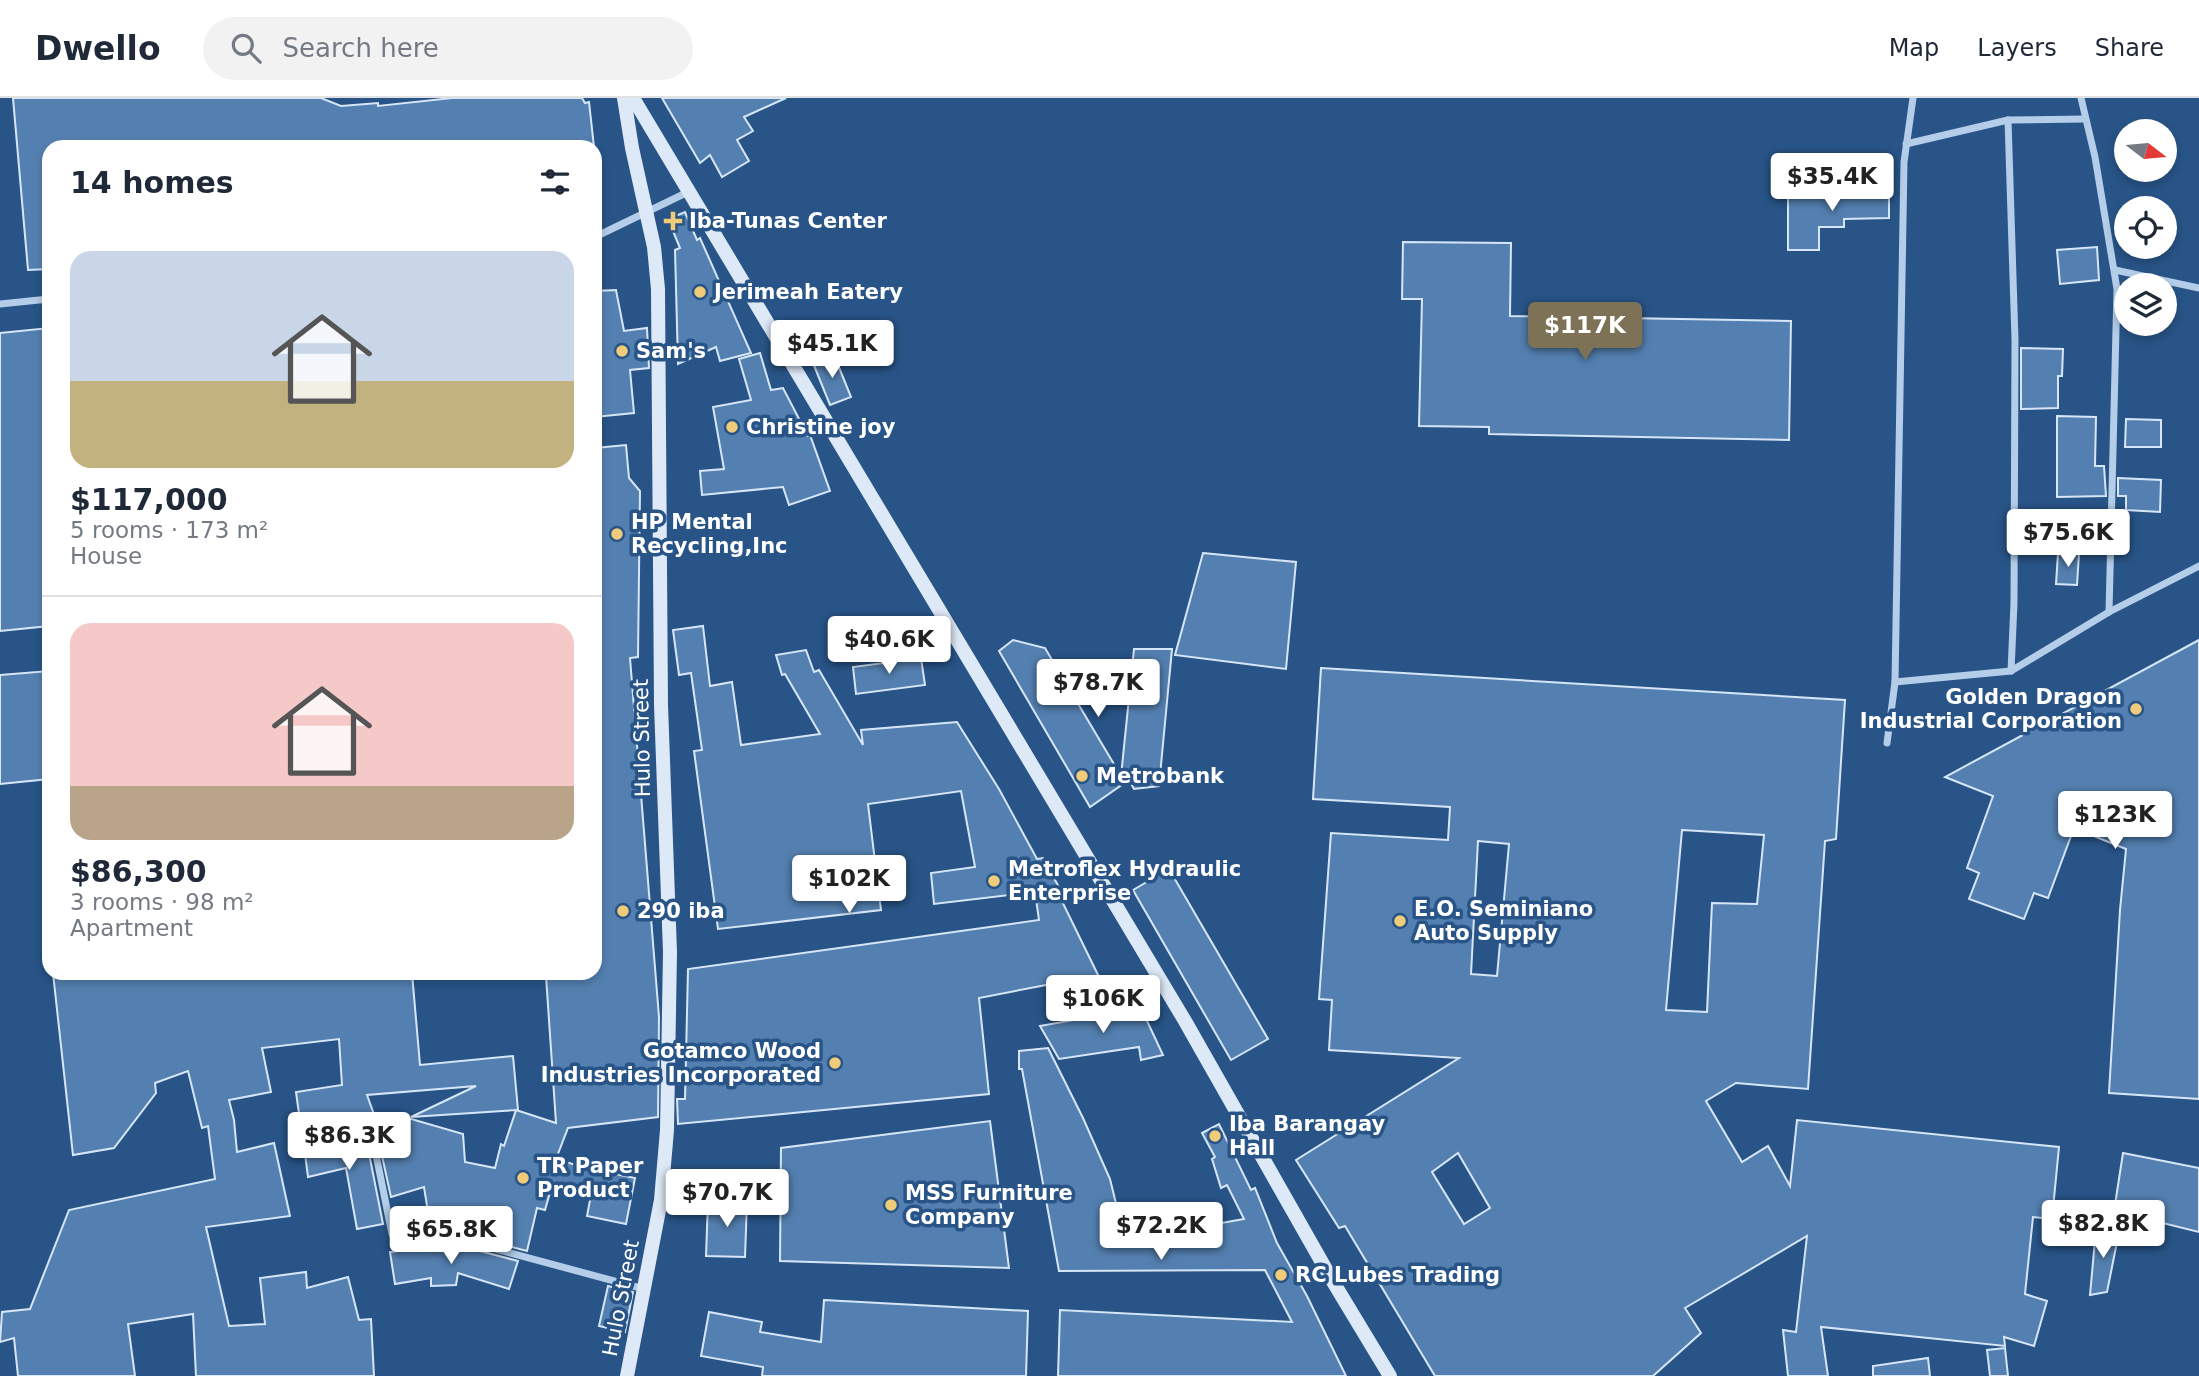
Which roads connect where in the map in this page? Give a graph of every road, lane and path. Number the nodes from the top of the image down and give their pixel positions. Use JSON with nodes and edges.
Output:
{"nodes":[{"id":1,"x":624,"y":98,"type":"edge"},
{"id":2,"x":633,"y":98,"type":"edge"},
{"id":3,"x":1913,"y":98,"type":"edge"},
{"id":4,"x":2081,"y":98,"type":"edge"},
{"id":5,"x":2085,"y":119,"type":"junction"},
{"id":6,"x":2008,"y":120,"type":"junction"},
{"id":7,"x":1906,"y":144,"type":"junction"},
{"id":8,"x":688,"y":192,"type":"junction"},
{"id":9,"x":648,"y":213,"type":"junction"},
{"id":10,"x":602,"y":234,"type":"edge"},
{"id":11,"x":2115,"y":270,"type":"junction"},
{"id":12,"x":2199,"y":288,"type":"edge"},
{"id":13,"x":42,"y":300,"type":"edge"},
{"id":14,"x":0,"y":304,"type":"edge"},
{"id":15,"x":2199,"y":566,"type":"edge"},
{"id":16,"x":2109,"y":612,"type":"junction"},
{"id":17,"x":2011,"y":671,"type":"junction"},
{"id":18,"x":1895,"y":682,"type":"junction"},
{"id":19,"x":1887,"y":743,"type":"dead end"},
{"id":20,"x":296,"y":1140,"type":"dead end"},
{"id":21,"x":645,"y":1290,"type":"junction"},
{"id":22,"x":626,"y":1376,"type":"edge"},
{"id":23,"x":1390,"y":1376,"type":"edge"}],
"edges":[{"from":1,"to":9,"type":"main road","name":"Hulo Street"},
{"from":2,"to":8,"type":"main road"},
{"from":3,"to":7,"type":"street"},
{"from":4,"to":5,"type":"street"},
{"from":5,"to":6,"type":"street"},
{"from":5,"to":11,"type":"street"},
{"from":6,"to":7,"type":"street"},
{"from":6,"to":17,"type":"street"},
{"from":7,"to":18,"type":"street"},
{"from":8,"to":9,"type":"street"},
{"from":8,"to":23,"type":"main road"},
{"from":9,"to":10,"type":"street"},
{"from":9,"to":21,"type":"main road","name":"Hulo Street"},
{"from":11,"to":12,"type":"street"},
{"from":11,"to":16,"type":"street"},
{"from":13,"to":14,"type":"street"},
{"from":15,"to":16,"type":"street"},
{"from":16,"to":17,"type":"street"},
{"from":17,"to":18,"type":"street"},
{"from":18,"to":19,"type":"street"},
{"from":20,"to":21,"type":"street"},
{"from":21,"to":22,"type":"main road","name":"Hulo Street"}]}
